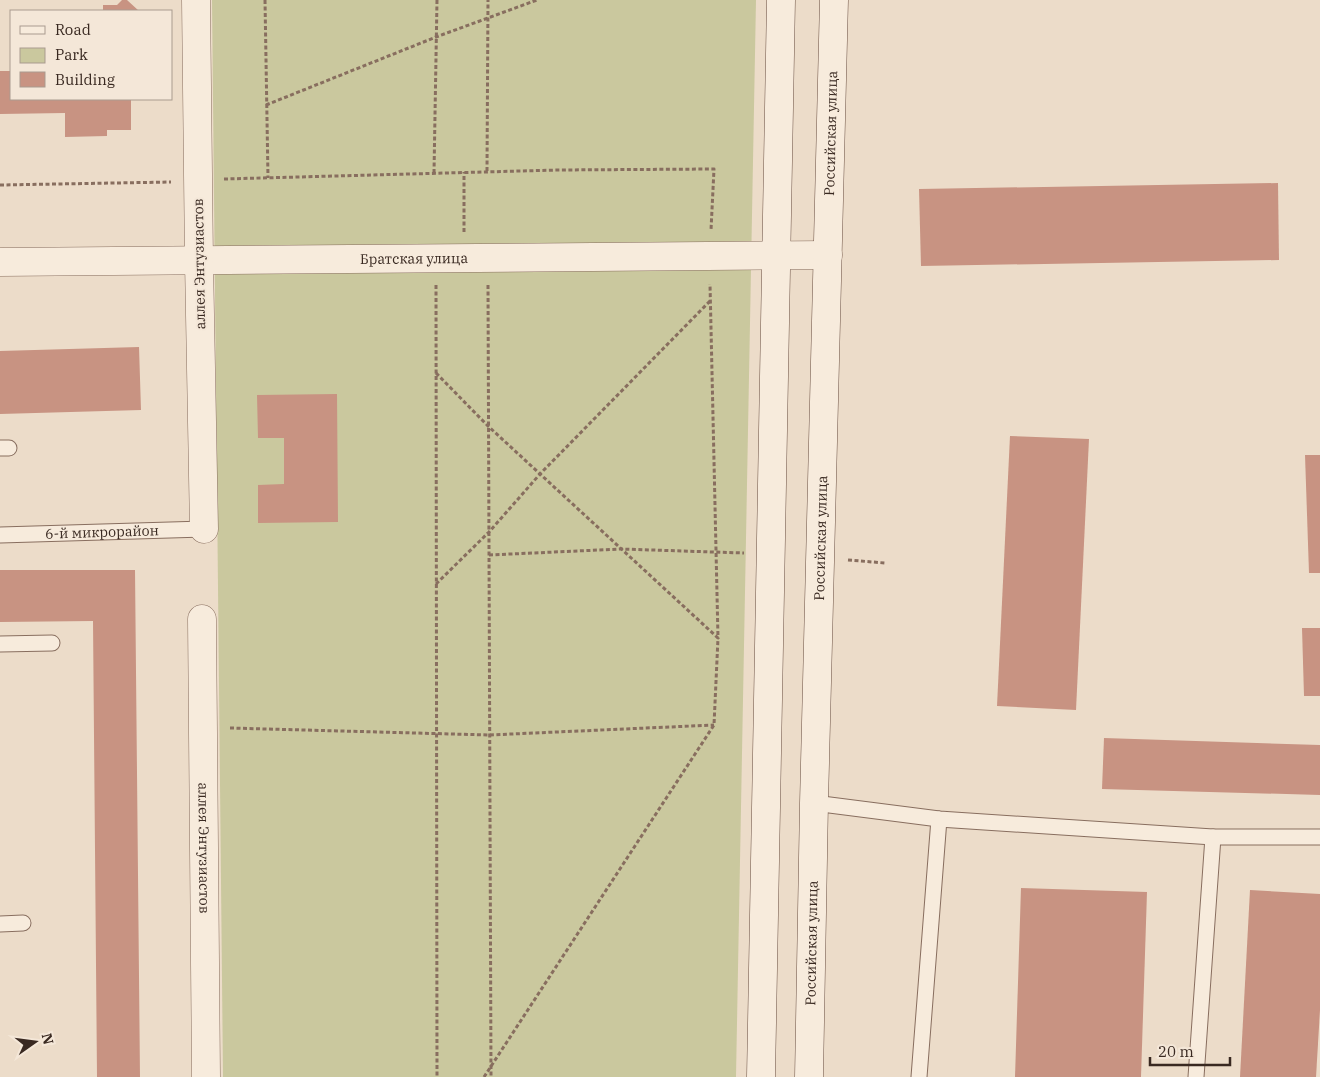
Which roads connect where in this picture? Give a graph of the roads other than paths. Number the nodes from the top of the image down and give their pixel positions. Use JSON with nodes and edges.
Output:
{"nodes":[{"id":1,"x":196,"y":0,"type":"edge"},
{"id":2,"x":781,"y":0,"type":"edge"},
{"id":3,"x":834,"y":0,"type":"edge"},
{"id":4,"x":828,"y":255,"type":"junction"},
{"id":5,"x":776,"y":256,"type":"junction"},
{"id":6,"x":199,"y":261,"type":"junction"},
{"id":7,"x":0,"y":262,"type":"edge"},
{"id":8,"x":204,"y":529,"type":"joint"},
{"id":9,"x":0,"y":534,"type":"edge"},
{"id":10,"x":202,"y":619,"type":"dead end"},
{"id":11,"x":52,"y":643,"type":"dead end"},
{"id":12,"x":0,"y":644,"type":"edge"},
{"id":13,"x":814,"y":803,"type":"junction"},
{"id":14,"x":939,"y":818,"type":"junction"},
{"id":15,"x":1213,"y":837,"type":"junction"},
{"id":16,"x":1320,"y":837,"type":"edge"},
{"id":17,"x":23,"y":923,"type":"dead end"},
{"id":18,"x":0,"y":924,"type":"edge"},
{"id":19,"x":206,"y":1077,"type":"edge"},
{"id":20,"x":761,"y":1077,"type":"edge"},
{"id":21,"x":808,"y":1077,"type":"edge"},
{"id":22,"x":919,"y":1077,"type":"edge"},
{"id":23,"x":1196,"y":1077,"type":"edge"}],
"edges":[{"from":1,"to":6,"type":"main road","name":"аллея Энтузиастов"},
{"from":2,"to":5,"type":"main road"},
{"from":3,"to":4,"type":"main road","name":"Российская улица"},
{"from":4,"to":5,"type":"main road","name":"Братская улица"},
{"from":4,"to":13,"type":"main road","name":"Российская улица"},
{"from":5,"to":6,"type":"main road","name":"Братская улица"},
{"from":5,"to":20,"type":"main road"},
{"from":6,"to":7,"type":"main road","name":"Братская улица"},
{"from":6,"to":8,"type":"main road","name":"аллея Энтузиастов"},
{"from":8,"to":9,"type":"lane","name":"6-й микрорайон"},
{"from":10,"to":19,"type":"main road","name":"аллея Энтузиастов"},
{"from":11,"to":12,"type":"lane"},
{"from":13,"to":14,"type":"lane"},
{"from":13,"to":21,"type":"main road","name":"Российская улица"},
{"from":14,"to":15,"type":"lane"},
{"from":14,"to":22,"type":"lane"},
{"from":15,"to":16,"type":"lane"},
{"from":15,"to":23,"type":"lane"},
{"from":17,"to":18,"type":"lane"}]}
